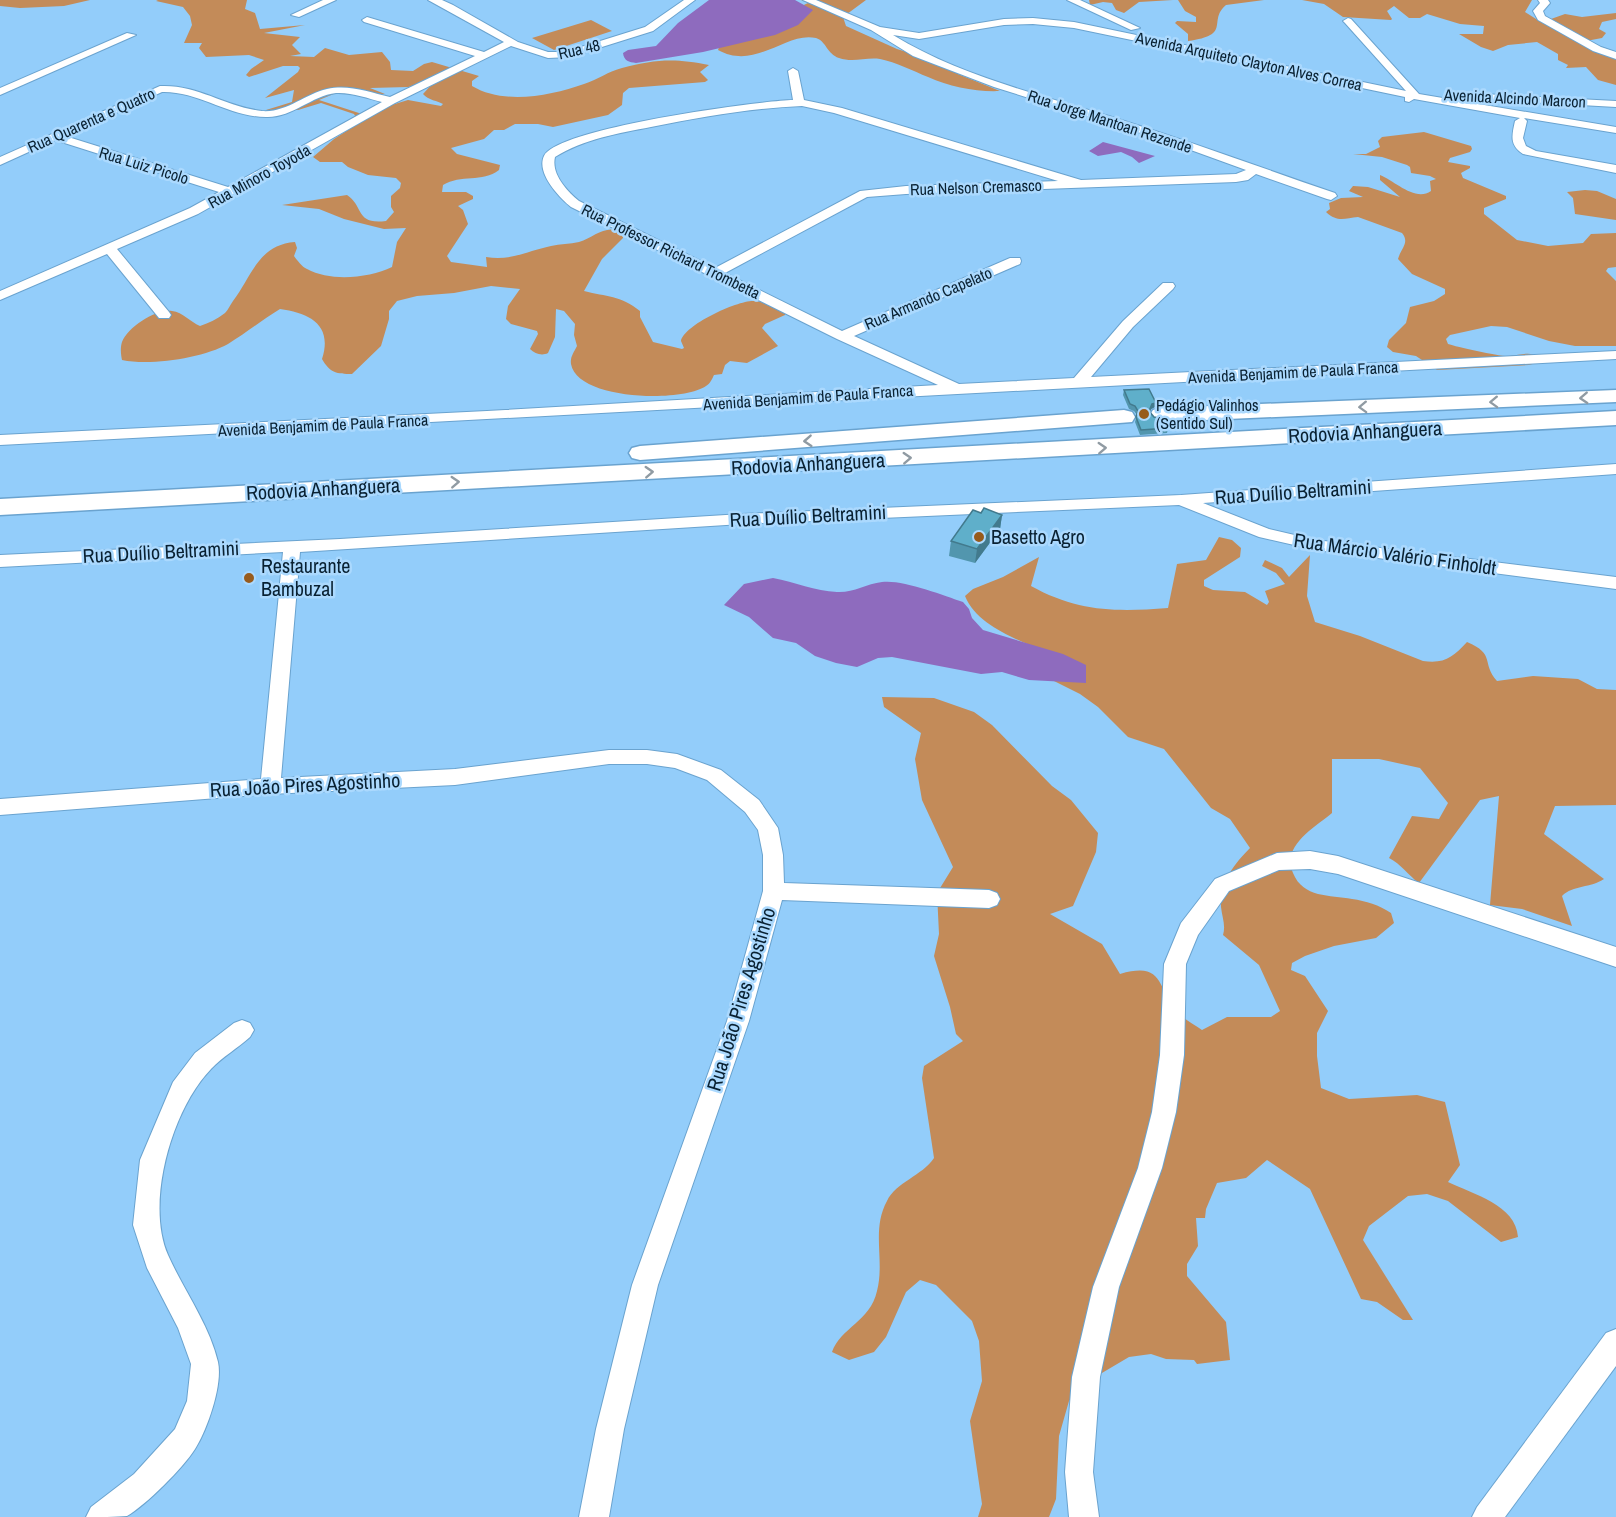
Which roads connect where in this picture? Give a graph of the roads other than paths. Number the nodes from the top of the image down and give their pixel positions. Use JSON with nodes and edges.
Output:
{"nodes":[{"id":1,"x":332,"y":0,"type":"edge"},
{"id":2,"x":433,"y":0,"type":"edge"},
{"id":3,"x":690,"y":0,"type":"edge"},
{"id":4,"x":808,"y":0,"type":"edge"},
{"id":5,"x":1072,"y":0,"type":"edge"},
{"id":6,"x":1543,"y":0,"type":"edge"},
{"id":7,"x":1088,"y":2,"type":"edge"},
{"id":8,"x":296,"y":15,"type":"dead end"},
{"id":9,"x":367,"y":20,"type":"dead end"},
{"id":10,"x":1348,"y":21,"type":"dead end"},
{"id":11,"x":880,"y":30,"type":"junction"},
{"id":12,"x":131,"y":36,"type":"dead end"},
{"id":13,"x":894,"y":38,"type":"junction"},
{"id":14,"x":512,"y":42,"type":"junction"},
{"id":15,"x":1167,"y":43,"type":"junction"},
{"id":16,"x":483,"y":56,"type":"junction"},
{"id":17,"x":1616,"y":56,"type":"edge"},
{"id":18,"x":794,"y":71,"type":"dead end"},
{"id":19,"x":1330,"y":81,"type":"junction"},
{"id":20,"x":0,"y":92,"type":"edge"},
{"id":21,"x":1411,"y":96,"type":"junction"},
{"id":22,"x":391,"y":101,"type":"junction"},
{"id":23,"x":799,"y":103,"type":"junction"},
{"id":24,"x":1616,"y":104,"type":"edge"},
{"id":25,"x":1521,"y":121,"type":"junction"},
{"id":26,"x":1616,"y":130,"type":"edge"},
{"id":27,"x":1616,"y":136,"type":"edge"},
{"id":28,"x":56,"y":137,"type":"junction"},
{"id":29,"x":0,"y":161,"type":"edge"},
{"id":30,"x":1255,"y":169,"type":"junction"},
{"id":31,"x":1616,"y":169,"type":"edge"},
{"id":32,"x":1078,"y":183,"type":"junction"},
{"id":33,"x":231,"y":192,"type":"junction"},
{"id":34,"x":1331,"y":196,"type":"dead end"},
{"id":35,"x":109,"y":248,"type":"junction"},
{"id":36,"x":1015,"y":261,"type":"dead end"},
{"id":37,"x":715,"y":273,"type":"junction"},
{"id":38,"x":1168,"y":286,"type":"dead end"},
{"id":39,"x":0,"y":296,"type":"edge"},
{"id":40,"x":164,"y":315,"type":"dead end"},
{"id":41,"x":842,"y":336,"type":"junction"},
{"id":42,"x":1616,"y":355,"type":"edge"},
{"id":43,"x":1078,"y":383,"type":"junction"},
{"id":44,"x":957,"y":388,"type":"junction"},
{"id":45,"x":1616,"y":396,"type":"edge"},
{"id":46,"x":1161,"y":414,"type":"dead end"},
{"id":47,"x":1124,"y":417,"type":"dead end"},
{"id":48,"x":1616,"y":418,"type":"edge"},
{"id":49,"x":0,"y":440,"type":"edge"},
{"id":50,"x":1608,"y":470,"type":"edge"},
{"id":51,"x":1616,"y":480,"type":"edge"},
{"id":52,"x":0,"y":494,"type":"edge"},
{"id":53,"x":1181,"y":500,"type":"junction"},
{"id":54,"x":0,"y":507,"type":"edge"},
{"id":55,"x":292,"y":545,"type":"junction"},
{"id":56,"x":0,"y":561,"type":"edge"},
{"id":57,"x":1616,"y":583,"type":"edge"},
{"id":58,"x":270,"y":786,"type":"junction"},
{"id":59,"x":0,"y":807,"type":"edge"},
{"id":60,"x":774,"y":891,"type":"junction"},
{"id":61,"x":989,"y":899,"type":"dead end"},
{"id":62,"x":1616,"y":957,"type":"edge"},
{"id":63,"x":242,"y":1030,"type":"dead end"},
{"id":64,"x":1616,"y":1343,"type":"edge"},
{"id":65,"x":100,"y":1517,"type":"edge"},
{"id":66,"x":594,"y":1517,"type":"edge"},
{"id":67,"x":1084,"y":1517,"type":"edge"},
{"id":68,"x":1487,"y":1517,"type":"edge"}],
"edges":[{"from":1,"to":8,"type":"street"},
{"from":2,"to":14,"type":"street","name":"Rua 48"},
{"from":3,"to":14,"type":"street","name":"Rua 48"},
{"from":4,"to":11,"type":"street"},
{"from":5,"to":7,"type":"street"},
{"from":6,"to":17,"type":"street"},
{"from":7,"to":15,"type":"street"},
{"from":9,"to":16,"type":"street"},
{"from":10,"to":21,"type":"street"},
{"from":11,"to":13,"type":"street","name":"Rua Jorge Mantoan Rezende"},
{"from":11,"to":15,"type":"street","name":"Avenida Arquiteto Clayton Alves Correa"},
{"from":12,"to":20,"type":"street"},
{"from":13,"to":19,"type":"street","name":"Avenida Arquiteto Clayton Alves Correa"},
{"from":13,"to":30,"type":"street","name":"Rua Jorge Mantoan Rezende"},
{"from":14,"to":16,"type":"street","name":"Rua Minoro Toyoda"},
{"from":15,"to":19,"type":"street","name":"Avenida Arquiteto Clayton Alves Correa"},
{"from":16,"to":22,"type":"street","name":"Rua Minoro Toyoda"},
{"from":18,"to":23,"type":"street"},
{"from":19,"to":21,"type":"street","name":"Avenida Arquiteto Clayton Alves Correa"},
{"from":21,"to":24,"type":"street","name":"Avenida Alcindo Marcon"},
{"from":21,"to":25,"type":"street","name":"Avenida Arquiteto Clayton Alves Correa"},
{"from":21,"to":26,"type":"street","name":"Avenida Arquiteto Clayton Alves Correa"},
{"from":22,"to":28,"type":"street","name":"Rua Quarenta e Quatro"},
{"from":22,"to":33,"type":"street","name":"Rua Minoro Toyoda"},
{"from":23,"to":32,"type":"street","name":"Rua Professor Richard Trombetta"},
{"from":23,"to":37,"type":"street","name":"Rua Professor Richard Trombetta"},
{"from":25,"to":27,"type":"street","name":"Avenida Arquiteto Clayton Alves Correa"},
{"from":25,"to":31,"type":"street"},
{"from":28,"to":29,"type":"street","name":"Rua Quarenta e Quatro"},
{"from":28,"to":33,"type":"street","name":"Rua Luiz Picolo"},
{"from":30,"to":32,"type":"street","name":"Rua Nelson Cremasco"},
{"from":30,"to":34,"type":"street","name":"Rua Jorge Mantoan Rezende"},
{"from":32,"to":37,"type":"street","name":"Rua Nelson Cremasco"},
{"from":33,"to":35,"type":"street","name":"Rua Minoro Toyoda"},
{"from":35,"to":39,"type":"street","name":"Rua Minoro Toyoda"},
{"from":35,"to":40,"type":"street"},
{"from":36,"to":41,"type":"street","name":"Rua Armando Capelato"},
{"from":37,"to":41,"type":"street","name":"Rua Professor Richard Trombetta"},
{"from":38,"to":43,"type":"street"},
{"from":41,"to":44,"type":"street","name":"Rua Professor Richard Trombetta"},
{"from":42,"to":43,"type":"street","name":"Avenida Benjamim de Paula Franca"},
{"from":43,"to":44,"type":"street","name":"Avenida Benjamim de Paula Franca"},
{"from":44,"to":49,"type":"street","name":"Avenida Benjamim de Paula Franca"},
{"from":45,"to":46,"type":"highway","name":"Rodovia Anhanguera","one_way":true},
{"from":47,"to":52,"type":"highway","name":"Rodovia Anhanguera","one_way":true},
{"from":54,"to":48,"type":"highway","name":"Rodovia Anhanguera","one_way":true},
{"from":50,"to":51,"type":"street"},
{"from":50,"to":53,"type":"street","name":"Rua Duílio Beltramini"},
{"from":53,"to":55,"type":"street","name":"Rua Duílio Beltramini"},
{"from":53,"to":57,"type":"street","name":"Rua Márcio Valério Finholdt"},
{"from":55,"to":56,"type":"street","name":"Rua Duílio Beltramini"},
{"from":55,"to":58,"type":"street"},
{"from":58,"to":59,"type":"street","name":"Rua João Pires Agostinho"},
{"from":58,"to":60,"type":"street","name":"Rua João Pires Agostinho"},
{"from":60,"to":61,"type":"street"},
{"from":60,"to":66,"type":"street","name":"Rua João Pires Agostinho"},
{"from":62,"to":67,"type":"street"},
{"from":63,"to":65,"type":"street"},
{"from":64,"to":68,"type":"street"}]}
